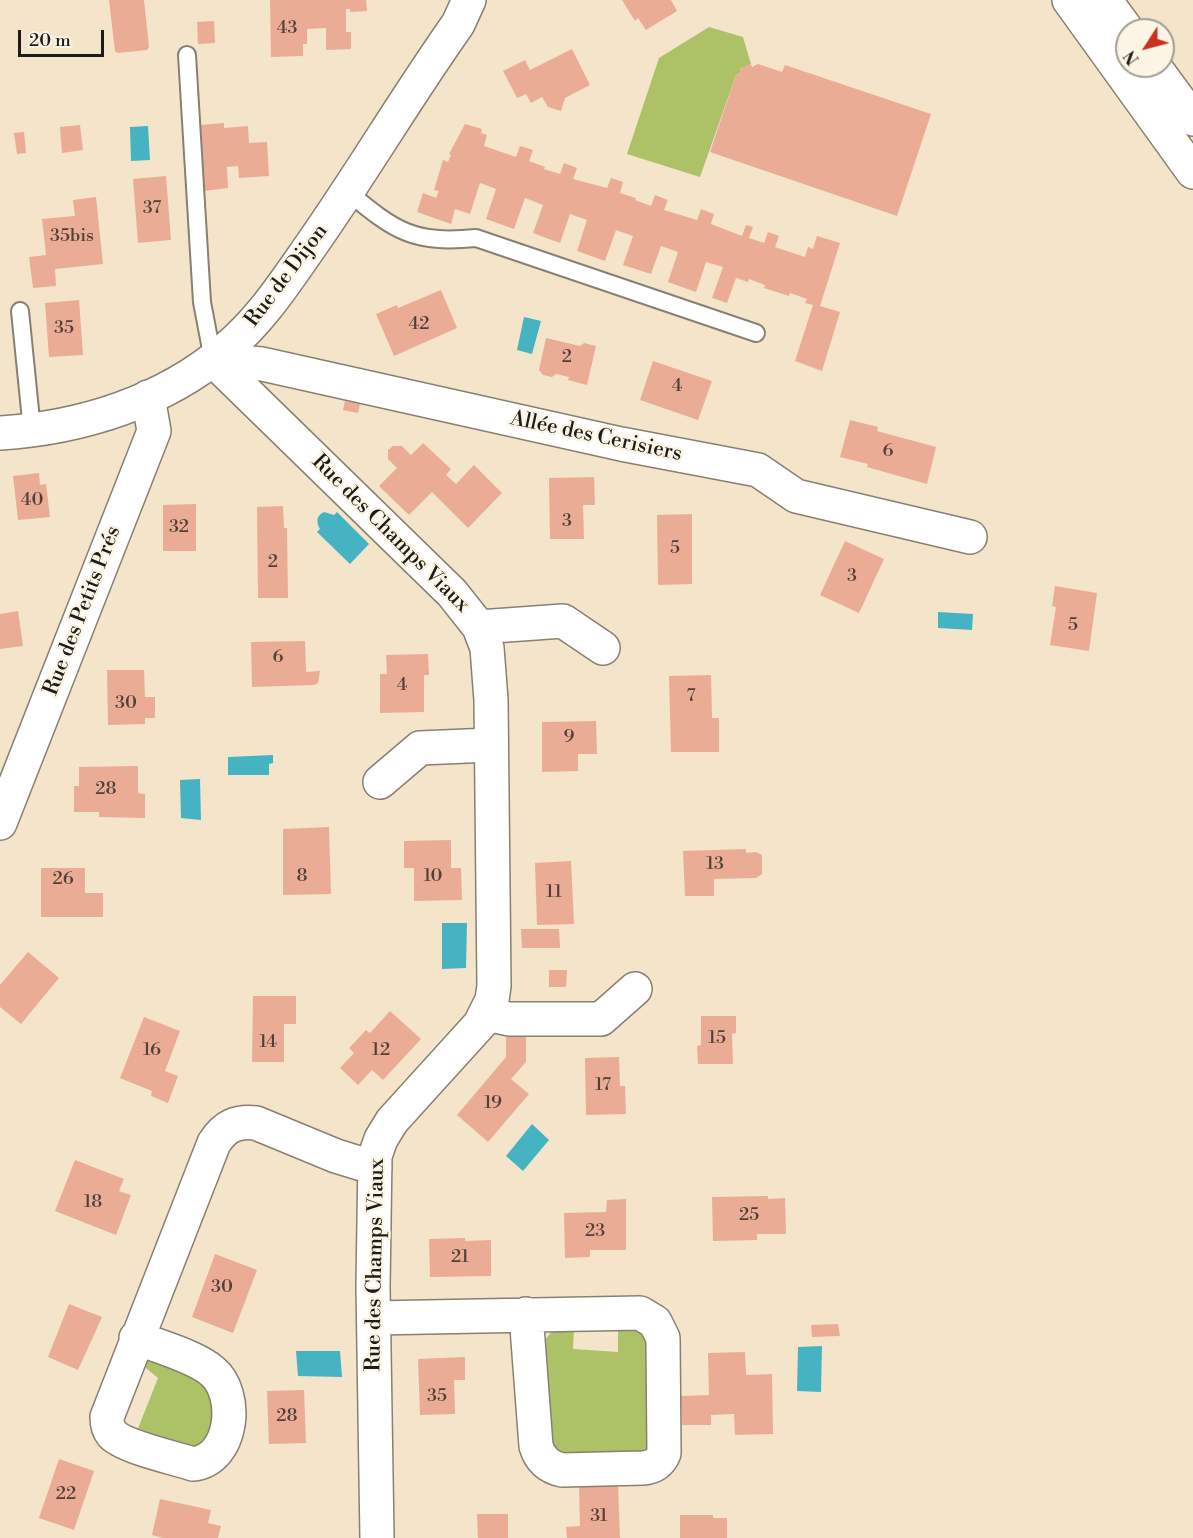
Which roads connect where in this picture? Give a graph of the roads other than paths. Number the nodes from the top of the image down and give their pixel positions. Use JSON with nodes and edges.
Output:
{"nodes":[{"id":1,"x":491,"y":0,"type":"edge"},
{"id":2,"x":1069,"y":0,"type":"edge"},
{"id":3,"x":1105,"y":0,"type":"edge"},
{"id":4,"x":464,"y":12,"type":"edge"},
{"id":5,"x":1118,"y":18,"type":"edge"},
{"id":6,"x":187,"y":55,"type":"dead end"},
{"id":7,"x":1163,"y":78,"type":"edge"},
{"id":8,"x":1193,"y":119,"type":"edge"},
{"id":9,"x":1193,"y":172,"type":"edge"},
{"id":10,"x":348,"y":192,"type":"junction"},
{"id":11,"x":20,"y":311,"type":"dead end"},
{"id":12,"x":756,"y":333,"type":"dead end"},
{"id":13,"x":213,"y":360,"type":"junction"},
{"id":14,"x":148,"y":397,"type":"junction"},
{"id":15,"x":16,"y":432,"type":"edge"},
{"id":16,"x":970,"y":537,"type":"dead end"},
{"id":17,"x":479,"y":627,"type":"junction"},
{"id":18,"x":603,"y":648,"type":"dead end"},
{"id":19,"x":490,"y":745,"type":"junction"},
{"id":20,"x":380,"y":782,"type":"dead end"},
{"id":21,"x":0,"y":823,"type":"edge"},
{"id":22,"x":635,"y":989,"type":"dead end"},
{"id":23,"x":486,"y":1014,"type":"junction"},
{"id":24,"x":375,"y":1168,"type":"junction"},
{"id":25,"x":526,"y":1314,"type":"junction"},
{"id":26,"x":374,"y":1318,"type":"junction"},
{"id":27,"x":136,"y":1338,"type":"dead end"},
{"id":28,"x":376,"y":1538,"type":"edge"}],
"edges":[{"from":1,"to":4,"type":"main road","name":"Rue de Dijon"},
{"from":2,"to":9,"type":"main road"},
{"from":3,"to":5,"type":"main road"},
{"from":4,"to":10,"type":"main road","name":"Rue de Dijon"},
{"from":6,"to":13,"type":"lane"},
{"from":7,"to":8,"type":"main road"},
{"from":10,"to":12,"type":"lane"},
{"from":10,"to":13,"type":"main road","name":"Rue de Dijon"},
{"from":11,"to":15,"type":"lane"},
{"from":13,"to":14,"type":"main road","name":"Rue de Dijon"},
{"from":13,"to":16,"type":"main road","name":"Allée des Cerisiers"},
{"from":13,"to":17,"type":"main road","name":"Rue des Champs Viaux"},
{"from":14,"to":15,"type":"main road","name":"Rue de Dijon"},
{"from":14,"to":21,"type":"main road","name":"Rue des Petits Prés"},
{"from":17,"to":18,"type":"main road"},
{"from":17,"to":19,"type":"main road","name":"Rue des Champs Viaux"},
{"from":19,"to":20,"type":"main road"},
{"from":19,"to":23,"type":"main road","name":"Rue des Champs Viaux"},
{"from":22,"to":23,"type":"main road"},
{"from":23,"to":24,"type":"main road","name":"Rue des Champs Viaux"},
{"from":24,"to":26,"type":"main road","name":"Rue des Champs Viaux"},
{"from":24,"to":27,"type":"main road"},
{"from":25,"to":25,"type":"main road"},
{"from":25,"to":26,"type":"main road"},
{"from":26,"to":28,"type":"main road","name":"Rue des Champs Viaux"}]}
